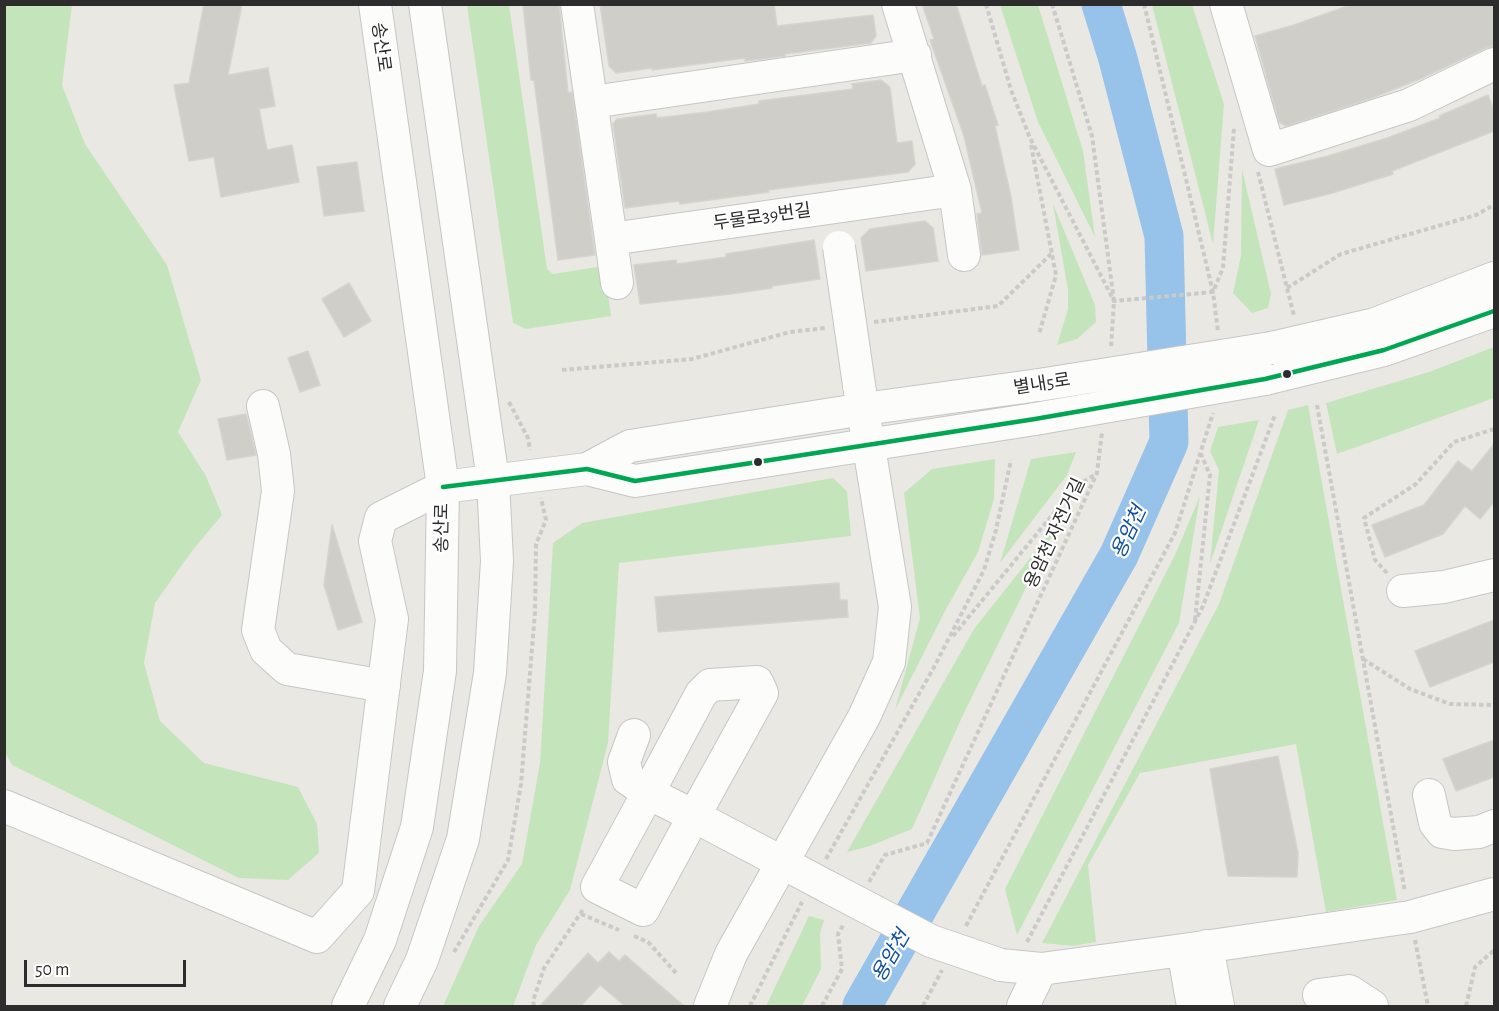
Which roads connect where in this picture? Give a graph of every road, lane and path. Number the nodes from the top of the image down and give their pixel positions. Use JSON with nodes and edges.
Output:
{"nodes":[{"id":1,"x":375,"y":4,"type":"edge"},
{"id":2,"x":425,"y":4,"type":"edge"},
{"id":3,"x":577,"y":4,"type":"edge"},
{"id":4,"x":898,"y":4,"type":"edge"},
{"id":5,"x":986,"y":4,"type":"edge"},
{"id":6,"x":1052,"y":4,"type":"edge"},
{"id":7,"x":1144,"y":4,"type":"edge"},
{"id":8,"x":1234,"y":6,"type":"edge"},
{"id":9,"x":915,"y":55,"type":"junction"},
{"id":10,"x":1494,"y":64,"type":"edge"},
{"id":11,"x":592,"y":102,"type":"junction"},
{"id":12,"x":1234,"y":126,"type":"dead end"},
{"id":13,"x":1030,"y":138,"type":"junction"},
{"id":14,"x":1257,"y":168,"type":"dead end"},
{"id":15,"x":955,"y":190,"type":"junction"},
{"id":16,"x":1494,"y":205,"type":"edge"},
{"id":17,"x":833,"y":206,"type":"junction"},
{"id":18,"x":611,"y":239,"type":"junction"},
{"id":19,"x":1052,"y":254,"type":"junction"},
{"id":20,"x":964,"y":255,"type":"dead end"},
{"id":21,"x":1494,"y":278,"type":"edge"},
{"id":22,"x":617,"y":283,"type":"dead end"},
{"id":23,"x":1287,"y":288,"type":"junction"},
{"id":24,"x":1214,"y":292,"type":"junction"},
{"id":25,"x":1114,"y":301,"type":"junction"},
{"id":26,"x":1494,"y":311,"type":"edge"},
{"id":27,"x":1294,"y":316,"type":"dead end"},
{"id":28,"x":871,"y":322,"type":"dead end"},
{"id":29,"x":836,"y":326,"type":"dead end"},
{"id":30,"x":1039,"y":334,"type":"dead end"},
{"id":31,"x":1218,"y":336,"type":"dead end"},
{"id":32,"x":1111,"y":349,"type":"dead end"},
{"id":33,"x":562,"y":370,"type":"dead end"},
{"id":34,"x":861,"y":397,"type":"junction"},
{"id":35,"x":1317,"y":405,"type":"dead end"},
{"id":36,"x":263,"y":406,"type":"dead end"},
{"id":37,"x":1214,"y":411,"type":"dead end"},
{"id":38,"x":1275,"y":415,"type":"dead end"},
{"id":39,"x":1102,"y":428,"type":"dead end"},
{"id":40,"x":1494,"y":429,"type":"edge"},
{"id":41,"x":869,"y":444,"type":"junction"},
{"id":42,"x":1201,"y":453,"type":"junction"},
{"id":43,"x":1011,"y":460,"type":"dead end"},
{"id":44,"x":587,"y":469,"type":"junction"},
{"id":45,"x":1097,"y":474,"type":"junction"},
{"id":46,"x":494,"y":480,"type":"junction"},
{"id":47,"x":443,"y":487,"type":"junction"},
{"id":48,"x":1494,"y":575,"type":"edge"},
{"id":49,"x":1403,"y":591,"type":"joint"},
{"id":50,"x":1194,"y":624,"type":"junction"},
{"id":51,"x":946,"y":644,"type":"junction"},
{"id":52,"x":1362,"y":658,"type":"junction"},
{"id":53,"x":384,"y":686,"type":"junction"},
{"id":54,"x":1494,"y":705,"type":"edge"},
{"id":55,"x":634,"y":735,"type":"dead end"},
{"id":56,"x":648,"y":793,"type":"junction"},
{"id":57,"x":1429,"y":795,"type":"dead end"},
{"id":58,"x":4,"y":806,"type":"edge"},
{"id":59,"x":694,"y":816,"type":"junction"},
{"id":60,"x":1494,"y":826,"type":"edge"},
{"id":61,"x":783,"y":862,"type":"junction"},
{"id":62,"x":821,"y":883,"type":"junction"},
{"id":63,"x":867,"y":885,"type":"dead end"},
{"id":64,"x":597,"y":887,"type":"junction"},
{"id":65,"x":1494,"y":894,"type":"edge"},
{"id":66,"x":581,"y":914,"type":"junction"},
{"id":67,"x":849,"y":915,"type":"dead end"},
{"id":68,"x":1410,"y":917,"type":"junction"},
{"id":69,"x":962,"y":933,"type":"dead end"},
{"id":70,"x":1195,"y":948,"type":"junction"},
{"id":71,"x":1494,"y":950,"type":"edge"},
{"id":72,"x":1022,"y":960,"type":"junction"},
{"id":73,"x":945,"y":964,"type":"dead end"},
{"id":74,"x":676,"y":973,"type":"dead end"},
{"id":75,"x":1319,"y":995,"type":"dead end"},
{"id":76,"x":348,"y":1006,"type":"edge"},
{"id":77,"x":400,"y":1006,"type":"edge"},
{"id":78,"x":534,"y":1006,"type":"edge"},
{"id":79,"x":710,"y":1006,"type":"edge"},
{"id":80,"x":750,"y":1006,"type":"edge"},
{"id":81,"x":822,"y":1006,"type":"edge"},
{"id":82,"x":923,"y":1006,"type":"edge"},
{"id":83,"x":1023,"y":1006,"type":"edge"},
{"id":84,"x":1193,"y":1006,"type":"edge"},
{"id":85,"x":1218,"y":1006,"type":"edge"},
{"id":86,"x":1372,"y":1006,"type":"edge"},
{"id":87,"x":1428,"y":1006,"type":"edge"},
{"id":88,"x":1466,"y":1006,"type":"edge"}],
"edges":[{"from":1,"to":47,"type":"street","name":"송산로"},
{"from":2,"to":46,"type":"street"},
{"from":3,"to":11,"type":"street"},
{"from":4,"to":9,"type":"street"},
{"from":5,"to":13,"type":"path"},
{"from":6,"to":25,"type":"path"},
{"from":7,"to":24,"type":"path"},
{"from":8,"to":10,"type":"street"},
{"from":9,"to":11,"type":"street"},
{"from":9,"to":15,"type":"street"},
{"from":11,"to":18,"type":"street"},
{"from":12,"to":24,"type":"path"},
{"from":13,"to":19,"type":"path"},
{"from":13,"to":25,"type":"path"},
{"from":14,"to":23,"type":"path"},
{"from":15,"to":17,"type":"street","name":"두물로39번길"},
{"from":15,"to":20,"type":"street"},
{"from":16,"to":23,"type":"path"},
{"from":17,"to":18,"type":"street","name":"두물로39번길"},
{"from":17,"to":34,"type":"street","bridge":true},
{"from":18,"to":22,"type":"street"},
{"from":19,"to":28,"type":"path"},
{"from":19,"to":30,"type":"path"},
{"from":21,"to":34,"type":"street","name":"별내5로","bridge":true},
{"from":23,"to":27,"type":"path"},
{"from":24,"to":25,"type":"path"},
{"from":24,"to":31,"type":"path"},
{"from":25,"to":32,"type":"path"},
{"from":26,"to":41,"type":"street","name":"별내5로","bridge":true},
{"from":29,"to":33,"type":"path"},
{"from":34,"to":41,"type":"street"},
{"from":34,"to":44,"type":"street","name":"별내5로"},
{"from":35,"to":52,"type":"path"},
{"from":36,"to":53,"type":"street"},
{"from":37,"to":42,"type":"path"},
{"from":38,"to":50,"type":"path"},
{"from":39,"to":45,"type":"path","name":"용암천 자전거길"},
{"from":40,"to":49,"type":"path"},
{"from":41,"to":44,"type":"street","name":"별내5로"},
{"from":41,"to":61,"type":"street"},
{"from":42,"to":50,"type":"path"},
{"from":42,"to":69,"type":"path"},
{"from":43,"to":51,"type":"path"},
{"from":44,"to":46,"type":"street","name":"별내5로"},
{"from":45,"to":51,"type":"path"},
{"from":45,"to":63,"type":"path","name":"용암천 자전거길"},
{"from":46,"to":47,"type":"street","name":"별내5로"},
{"from":46,"to":77,"type":"street"},
{"from":47,"to":53,"type":"street","name":"별내5로"},
{"from":47,"to":76,"type":"street","name":"송산로"},
{"from":48,"to":49,"type":"street"},
{"from":50,"to":72,"type":"path"},
{"from":51,"to":62,"type":"path"},
{"from":52,"to":54,"type":"path"},
{"from":52,"to":68,"type":"path"},
{"from":53,"to":58,"type":"street","name":"별내5로"},
{"from":55,"to":56,"type":"street"},
{"from":56,"to":59,"type":"street"},
{"from":56,"to":59,"type":"street"},
{"from":56,"to":64,"type":"street"},
{"from":57,"to":60,"type":"street"},
{"from":59,"to":61,"type":"street"},
{"from":59,"to":64,"type":"street"},
{"from":61,"to":62,"type":"street"},
{"from":61,"to":79,"type":"street"},
{"from":62,"to":72,"type":"street","bridge":true},
{"from":62,"to":80,"type":"path"},
{"from":64,"to":66,"type":"path"},
{"from":65,"to":68,"type":"street"},
{"from":66,"to":74,"type":"path"},
{"from":66,"to":78,"type":"path"},
{"from":67,"to":81,"type":"path"},
{"from":68,"to":70,"type":"street"},
{"from":68,"to":87,"type":"path"},
{"from":70,"to":72,"type":"street"},
{"from":70,"to":84,"type":"street"},
{"from":70,"to":85,"type":"street"},
{"from":71,"to":88,"type":"path"},
{"from":72,"to":83,"type":"street"},
{"from":73,"to":82,"type":"path"},
{"from":75,"to":86,"type":"street"}]}
